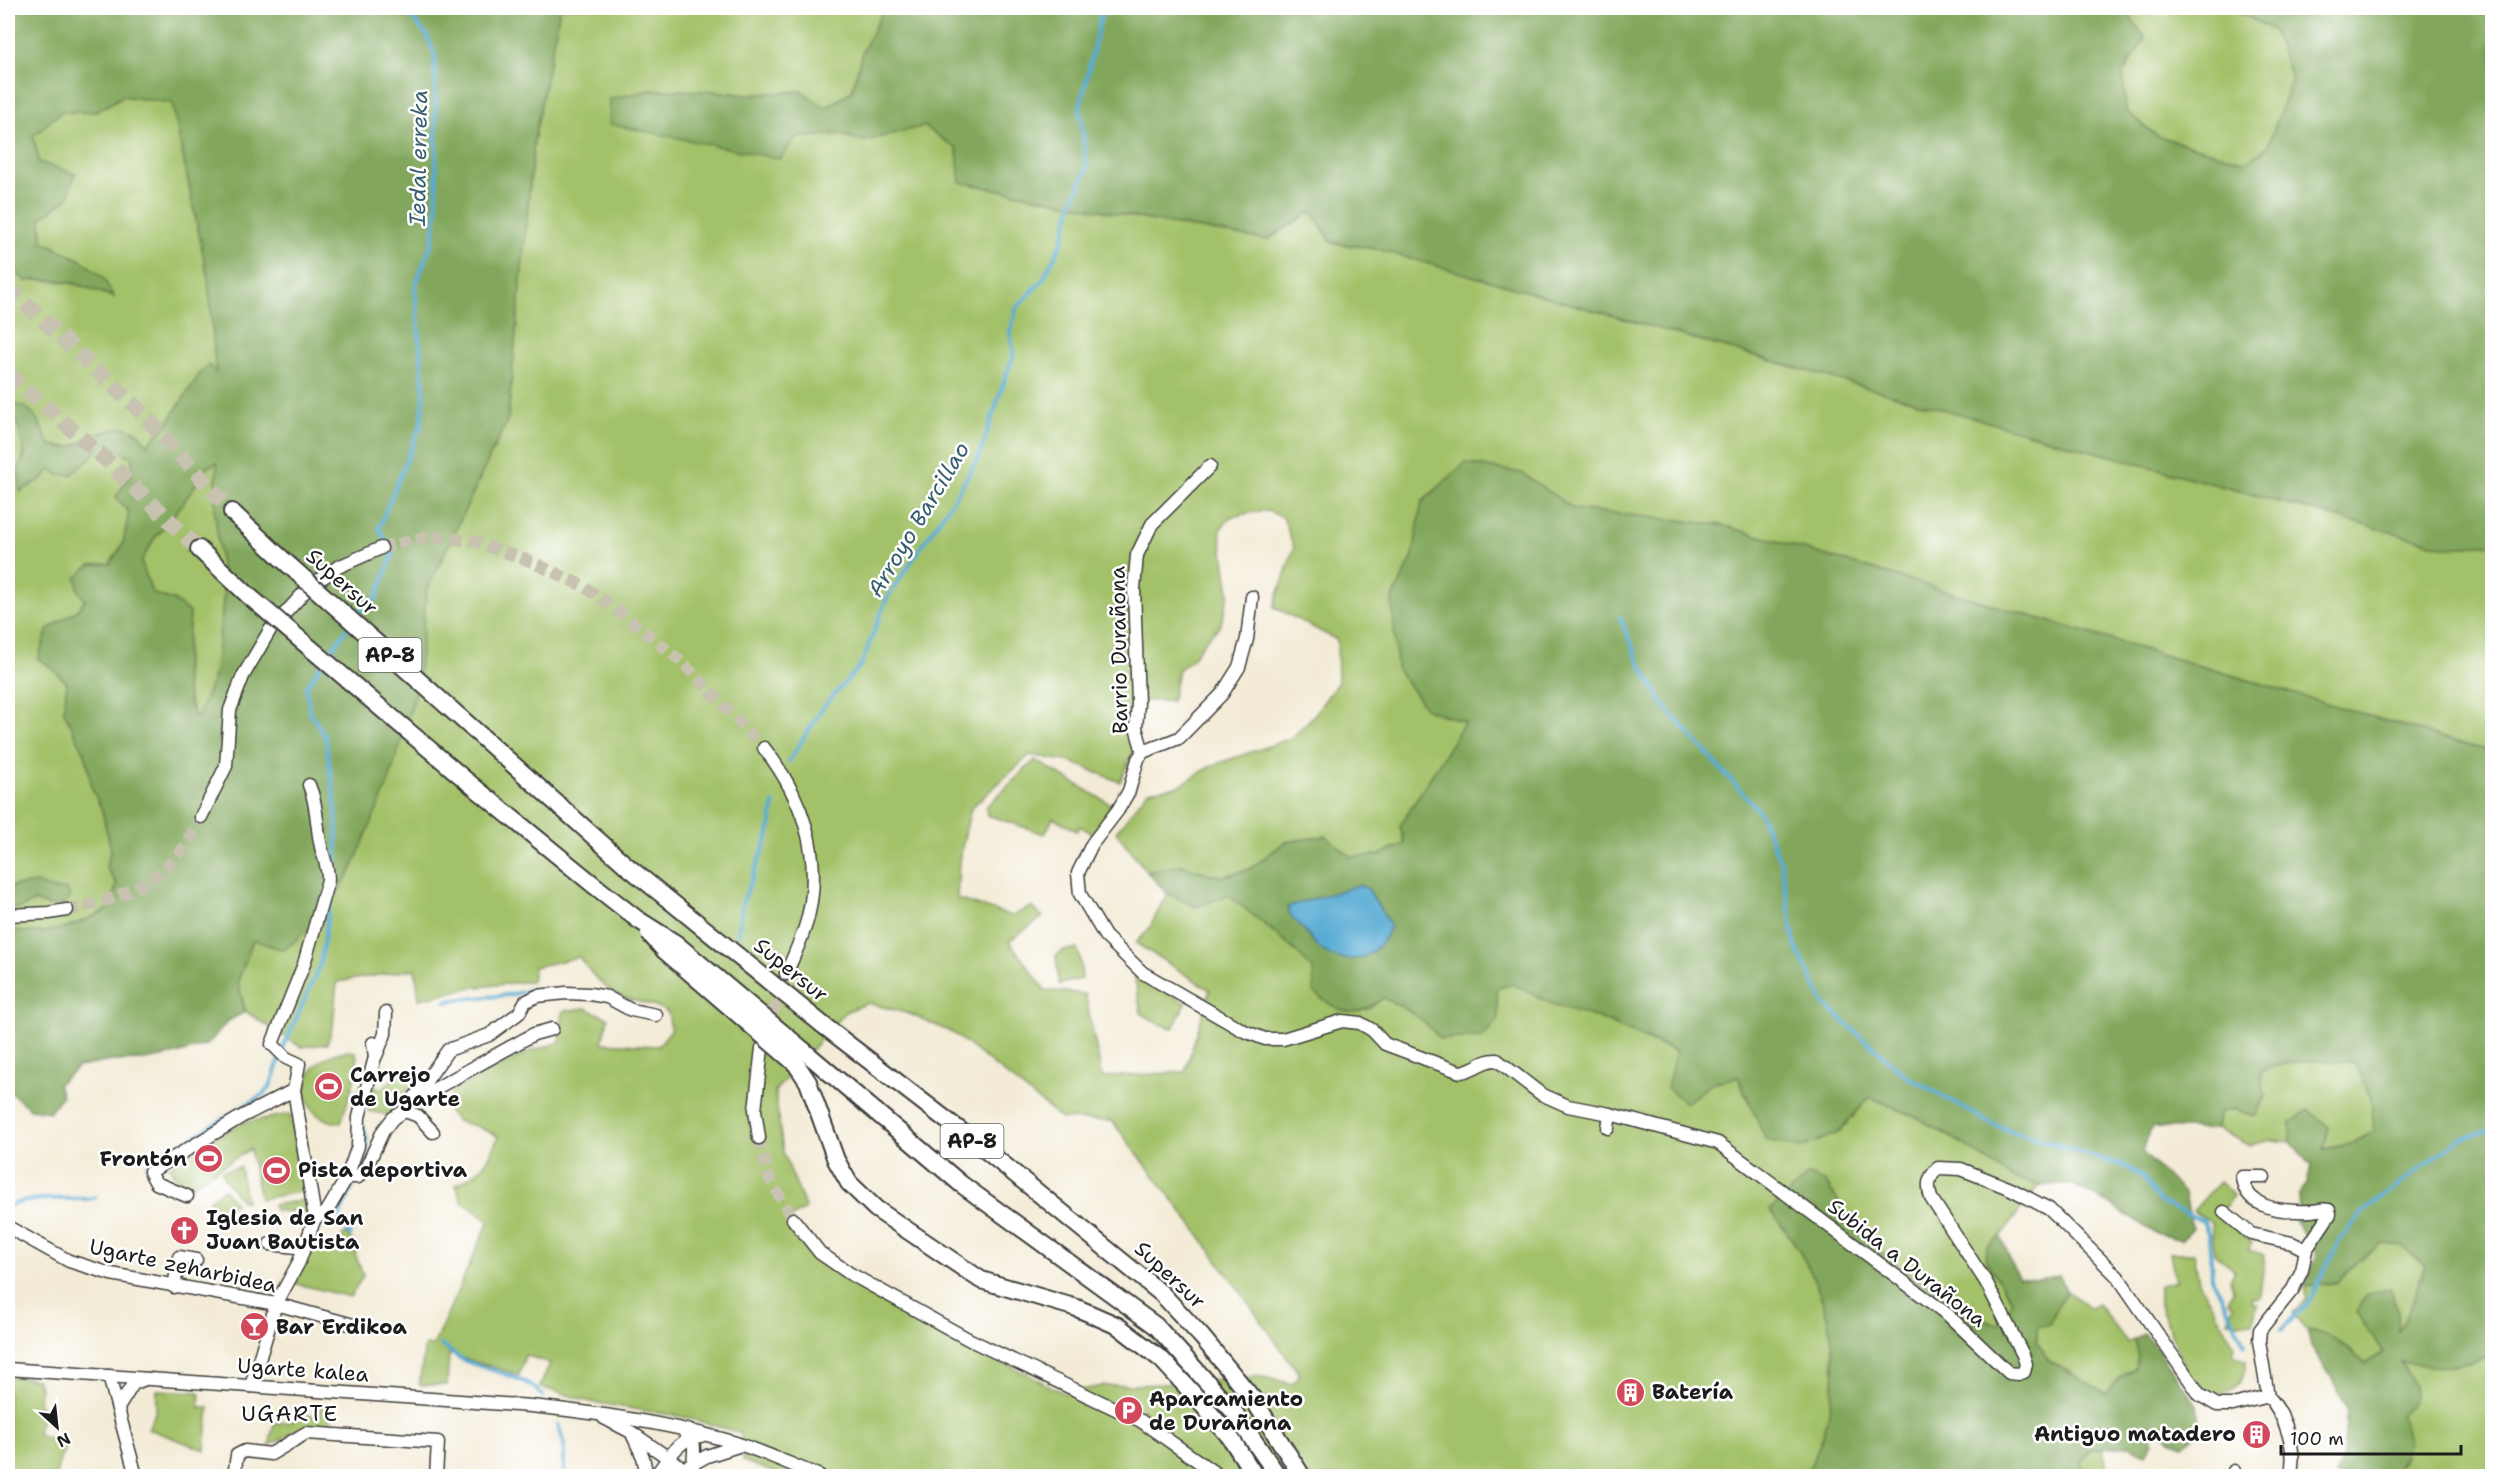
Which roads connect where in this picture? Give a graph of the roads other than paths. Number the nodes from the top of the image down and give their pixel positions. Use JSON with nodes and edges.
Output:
{"nodes":[{"id":1,"x":1210,"y":466,"type":"dead end"},
{"id":2,"x":232,"y":512,"type":"tunnel mouth"},
{"id":3,"x":381,"y":548,"type":"tunnel mouth"},
{"id":4,"x":199,"y":549,"type":"tunnel mouth"},
{"id":5,"x":1252,"y":597,"type":"dead end"},
{"id":6,"x":764,"y":748,"type":"tunnel mouth"},
{"id":7,"x":1143,"y":752,"type":"junction"},
{"id":8,"x":309,"y":785,"type":"dead end"},
{"id":9,"x":201,"y":817,"type":"tunnel mouth"},
{"id":10,"x":67,"y":910,"type":"tunnel mouth"},
{"id":11,"x":8,"y":915,"type":"edge"},
{"id":12,"x":786,"y":974,"type":"tunnel mouth"},
{"id":13,"x":386,"y":1013,"type":"dead end"},
{"id":14,"x":656,"y":1015,"type":"dead end"},
{"id":15,"x":552,"y":1029,"type":"dead end"},
{"id":16,"x":373,"y":1043,"type":"dead end"},
{"id":17,"x":762,"y":1048,"type":"dead end"},
{"id":18,"x":375,"y":1057,"type":"junction"},
{"id":19,"x":800,"y":1058,"type":"junction"},
{"id":20,"x":1489,"y":1059,"type":"joint"},
{"id":21,"x":294,"y":1090,"type":"junction"},
{"id":22,"x":408,"y":1107,"type":"junction"},
{"id":23,"x":1610,"y":1114,"type":"junction"},
{"id":24,"x":1608,"y":1128,"type":"dead end"},
{"id":25,"x":433,"y":1132,"type":"dead end"},
{"id":26,"x":759,"y":1138,"type":"tunnel mouth"},
{"id":27,"x":346,"y":1177,"type":"junction"},
{"id":28,"x":2264,"y":1177,"type":"dead end"},
{"id":29,"x":187,"y":1196,"type":"dead end"},
{"id":30,"x":2224,"y":1212,"type":"dead end"},
{"id":31,"x":315,"y":1218,"type":"junction"},
{"id":32,"x":794,"y":1219,"type":"tunnel mouth"},
{"id":33,"x":8,"y":1227,"type":"edge"},
{"id":34,"x":270,"y":1244,"type":"dead end"},
{"id":35,"x":304,"y":1248,"type":"junction"},
{"id":36,"x":2306,"y":1250,"type":"junction"},
{"id":37,"x":196,"y":1260,"type":"dead end"},
{"id":38,"x":174,"y":1287,"type":"junction"},
{"id":39,"x":276,"y":1304,"type":"junction"},
{"id":40,"x":357,"y":1326,"type":"dead end"},
{"id":41,"x":8,"y":1369,"type":"edge"},
{"id":42,"x":109,"y":1376,"type":"junction"},
{"id":43,"x":146,"y":1379,"type":"junction"},
{"id":44,"x":251,"y":1386,"type":"junction"},
{"id":45,"x":2268,"y":1396,"type":"junction"},
{"id":46,"x":118,"y":1408,"type":"junction"},
{"id":47,"x":596,"y":1413,"type":"junction"},
{"id":48,"x":651,"y":1423,"type":"junction"},
{"id":49,"x":631,"y":1432,"type":"junction"},
{"id":50,"x":690,"y":1437,"type":"junction"},
{"id":51,"x":726,"y":1440,"type":"junction"},
{"id":52,"x":741,"y":1445,"type":"junction"},
{"id":53,"x":669,"y":1460,"type":"junction"},
{"id":54,"x":688,"y":1466,"type":"junction"},
{"id":55,"x":136,"y":1476,"type":"edge"},
{"id":56,"x":234,"y":1476,"type":"edge"},
{"id":57,"x":436,"y":1476,"type":"edge"},
{"id":58,"x":647,"y":1476,"type":"edge"},
{"id":59,"x":655,"y":1476,"type":"edge"},
{"id":60,"x":671,"y":1476,"type":"edge"},
{"id":61,"x":820,"y":1476,"type":"edge"},
{"id":62,"x":1219,"y":1476,"type":"edge"},
{"id":63,"x":1255,"y":1476,"type":"edge"},
{"id":64,"x":1278,"y":1476,"type":"edge"},
{"id":65,"x":1302,"y":1476,"type":"edge"},
{"id":66,"x":2290,"y":1476,"type":"edge"}],
"edges":[{"from":1,"to":7,"type":"street","name":"Barrio Durañona"},
{"from":2,"to":65,"type":"highway","name":"Supersur","number":"AP-8","bridge":true},
{"from":3,"to":9,"type":"street"},
{"from":4,"to":19,"type":"highway","number":"AP-8","bridge":true},
{"from":5,"to":7,"type":"street","name":"Barrio Durañona"},
{"from":6,"to":12,"type":"street"},
{"from":7,"to":20,"type":"street","name":"Barrio Durañona"},
{"from":8,"to":21,"type":"street"},
{"from":10,"to":11,"type":"street"},
{"from":13,"to":18,"type":"street"},
{"from":14,"to":22,"type":"street"},
{"from":15,"to":22,"type":"street"},
{"from":16,"to":18,"type":"street"},
{"from":17,"to":26,"type":"street"},
{"from":18,"to":27,"type":"street"},
{"from":19,"to":63,"type":"highway","number":"AP-8"},
{"from":19,"to":64,"type":"highway","number":"AP-8"},
{"from":20,"to":23,"type":"street","name":"Subida a Durañona"},
{"from":21,"to":29,"type":"street"},
{"from":21,"to":31,"type":"street"},
{"from":22,"to":25,"type":"street"},
{"from":22,"to":27,"type":"street"},
{"from":23,"to":24,"type":"street"},
{"from":23,"to":45,"type":"street","name":"Subida a Durañona"},
{"from":27,"to":31,"type":"street"},
{"from":28,"to":36,"type":"street"},
{"from":30,"to":36,"type":"street"},
{"from":31,"to":35,"type":"street"},
{"from":32,"to":62,"type":"street"},
{"from":33,"to":38,"type":"street","name":"Ugarte zeharbidea"},
{"from":34,"to":35,"type":"street"},
{"from":35,"to":39,"type":"street"},
{"from":36,"to":45,"type":"street"},
{"from":37,"to":38,"type":"street"},
{"from":38,"to":39,"type":"street","name":"Ugarte zeharbidea"},
{"from":39,"to":40,"type":"street","name":"Ugarte zeharbidea"},
{"from":39,"to":44,"type":"street"},
{"from":41,"to":42,"type":"street","name":"Ugarte kalea"},
{"from":42,"to":43,"type":"street","name":"Ugarte kalea"},
{"from":42,"to":46,"type":"street"},
{"from":43,"to":44,"type":"street","name":"Ugarte kalea"},
{"from":43,"to":46,"type":"street"},
{"from":44,"to":47,"type":"street","name":"Ugarte kalea"},
{"from":45,"to":66,"type":"street"},
{"from":46,"to":55,"type":"street"},
{"from":47,"to":48,"type":"street","name":"Ugarte kalea"},
{"from":47,"to":49,"type":"street"},
{"from":48,"to":50,"type":"street"},
{"from":48,"to":51,"type":"street"},
{"from":49,"to":53,"type":"street"},
{"from":49,"to":58,"type":"street"},
{"from":50,"to":51,"type":"street"},
{"from":50,"to":53,"type":"street"},
{"from":50,"to":54,"type":"street"},
{"from":51,"to":52,"type":"street"},
{"from":52,"to":54,"type":"street"},
{"from":52,"to":61,"type":"street"},
{"from":53,"to":54,"type":"street"},
{"from":53,"to":59,"type":"street"},
{"from":54,"to":60,"type":"street"},
{"from":56,"to":57,"type":"street"}]}
